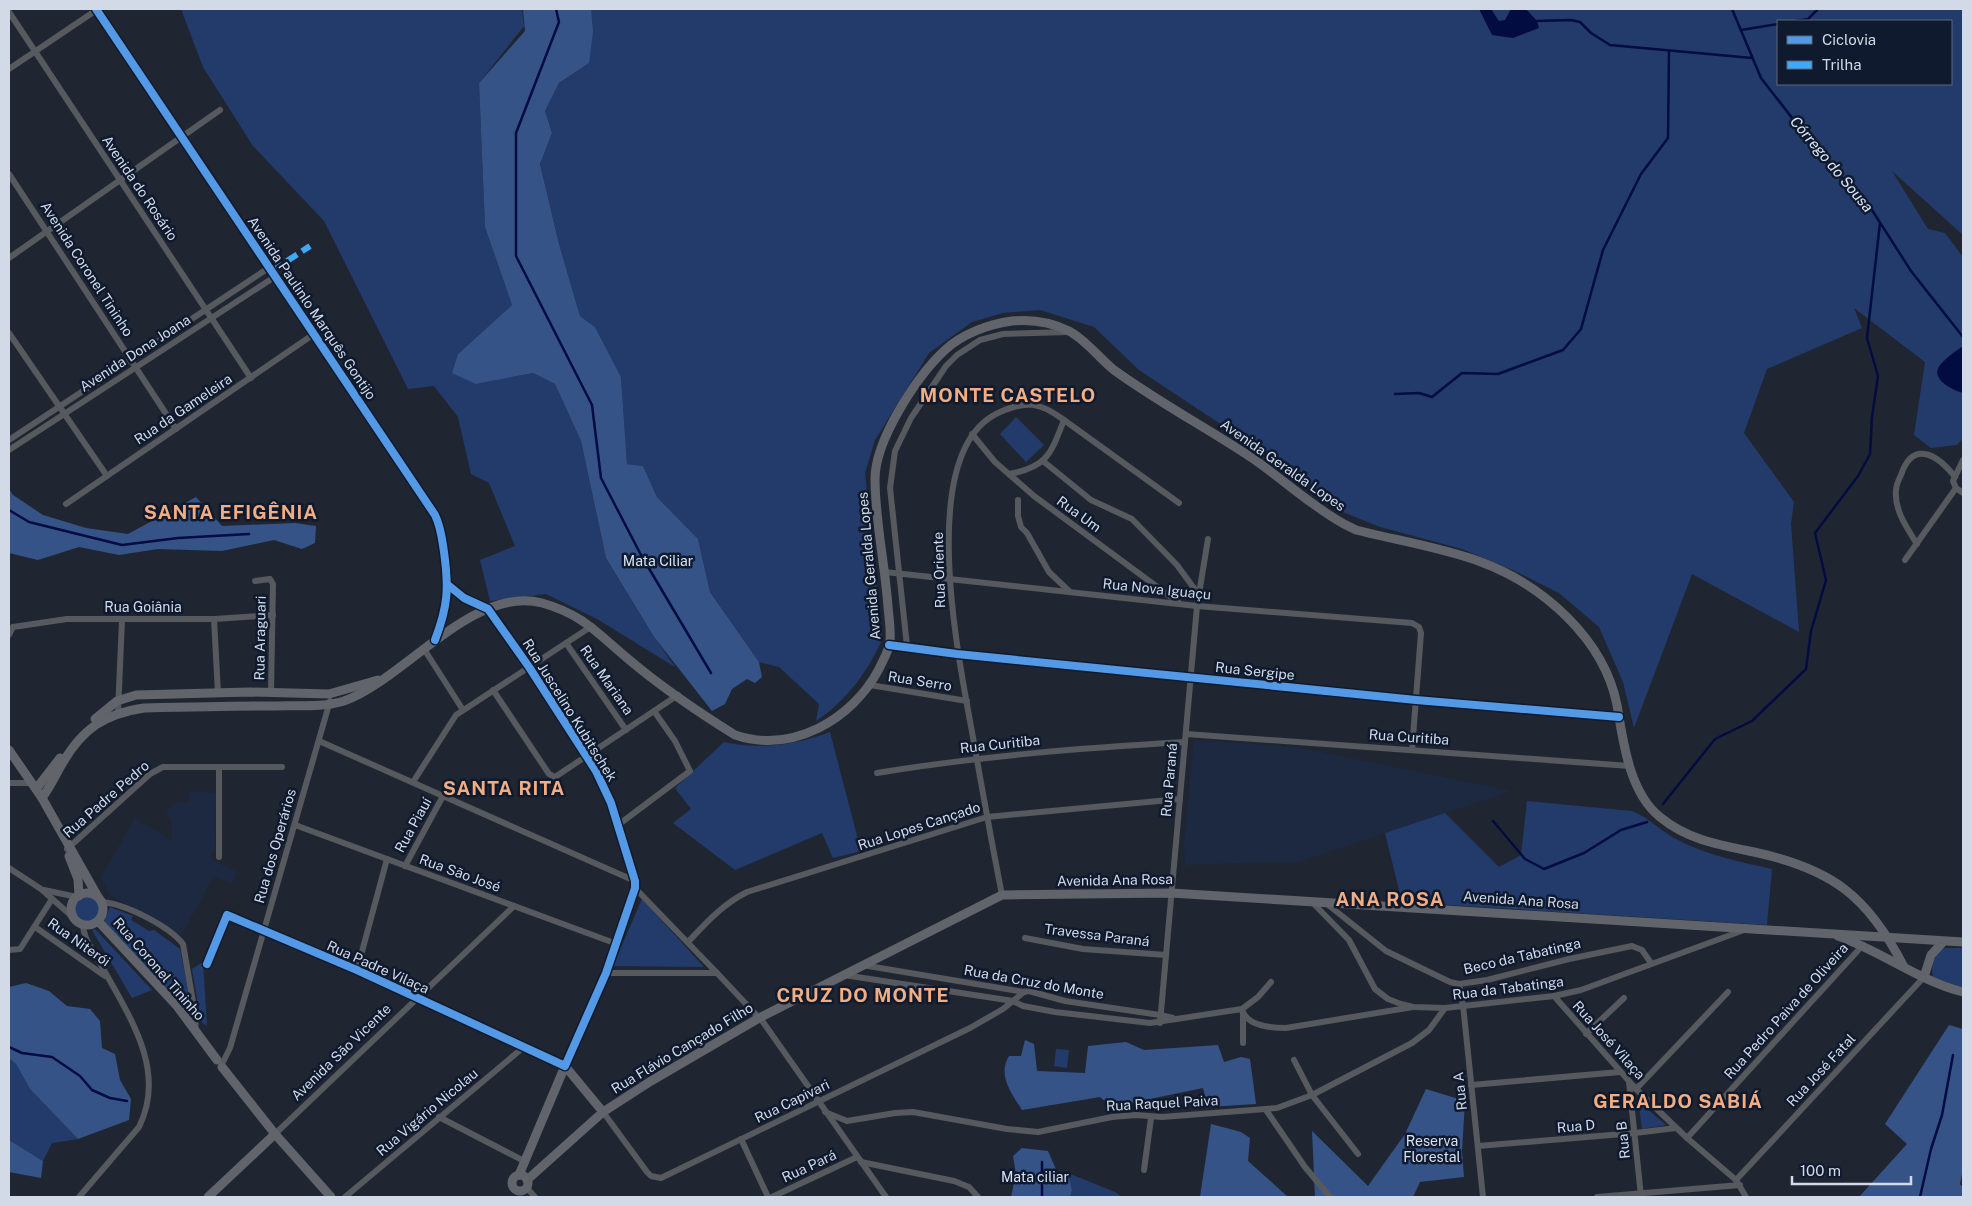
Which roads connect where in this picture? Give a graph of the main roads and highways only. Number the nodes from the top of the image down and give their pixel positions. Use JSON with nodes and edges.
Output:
{"nodes":[{"id":1,"x":329,"y":699,"type":"junction"},
{"id":2,"x":91,"y":725,"type":"junction"},
{"id":3,"x":9,"y":751,"type":"edge"},
{"id":4,"x":34,"y":786,"type":"junction"},
{"id":5,"x":42,"y":798,"type":"junction"},
{"id":6,"x":67,"y":846,"type":"junction"},
{"id":7,"x":78,"y":896,"type":"junction"},
{"id":8,"x":1002,"y":896,"type":"joint"},
{"id":9,"x":100,"y":899,"type":"junction"},
{"id":10,"x":98,"y":921,"type":"junction"},
{"id":11,"x":1828,"y":932,"type":"junction"},
{"id":12,"x":1889,"y":938,"type":"junction"},
{"id":13,"x":1944,"y":942,"type":"junction"},
{"id":14,"x":1963,"y":942,"type":"edge"},
{"id":15,"x":1904,"y":967,"type":"junction"},
{"id":16,"x":1924,"y":977,"type":"junction"},
{"id":17,"x":1963,"y":992,"type":"edge"},
{"id":18,"x":572,"y":1075,"type":"junction"},
{"id":19,"x":559,"y":1082,"type":"junction"},
{"id":20,"x":603,"y":1112,"type":"junction"},
{"id":21,"x":275,"y":1134,"type":"junction"},
{"id":22,"x":518,"y":1175,"type":"junction"},
{"id":23,"x":527,"y":1184,"type":"junction"},
{"id":24,"x":513,"y":1193,"type":"edge"},
{"id":25,"x":208,"y":1197,"type":"edge"},
{"id":26,"x":331,"y":1197,"type":"edge"}],
"edges":[{"from":1,"to":2,"type":"main road"},
{"from":1,"to":2,"type":"main road"},
{"from":1,"to":12,"type":"main road","name":"Avenida Geralda Lopes"},
{"from":2,"to":4,"type":"main road"},
{"from":2,"to":5,"type":"main road"},
{"from":3,"to":4,"type":"main road"},
{"from":4,"to":5,"type":"main road"},
{"from":5,"to":6,"type":"main road"},
{"from":6,"to":7,"type":"main road"},
{"from":6,"to":9,"type":"main road"},
{"from":7,"to":9,"type":"main road"},
{"from":7,"to":10,"type":"main road"},
{"from":8,"to":11,"type":"main road","name":"Avenida Ana Rosa"},
{"from":8,"to":20,"type":"main road","name":"Rua Flávio Cançado Filho"},
{"from":9,"to":10,"type":"main road"},
{"from":10,"to":21,"type":"main road","name":"Rua Coronel Tininho"},
{"from":11,"to":12,"type":"main road","name":"Avenida Ana Rosa"},
{"from":11,"to":15,"type":"main road","name":"Avenida Ana Rosa"},
{"from":12,"to":13,"type":"main road","name":"Avenida Ana Rosa"},
{"from":12,"to":15,"type":"main road","name":"Avenida Geralda Lopes"},
{"from":13,"to":14,"type":"main road","name":"Avenida Ana Rosa"},
{"from":13,"to":16,"type":"main road"},
{"from":15,"to":16,"type":"main road","name":"Avenida Ana Rosa"},
{"from":16,"to":17,"type":"main road","name":"Avenida Ana Rosa"},
{"from":18,"to":19,"type":"main road"},
{"from":18,"to":19,"type":"main road"},
{"from":18,"to":20,"type":"main road"},
{"from":19,"to":22,"type":"main road"},
{"from":20,"to":23,"type":"main road","name":"Rua Flávio Cançado Filho"},
{"from":21,"to":25,"type":"main road","name":"Avenida São Vicente"},
{"from":21,"to":26,"type":"main road","name":"Rua Coronel Tininho"},
{"from":22,"to":23,"type":"main road"},
{"from":22,"to":24,"type":"main road"},
{"from":23,"to":24,"type":"main road"}]}
